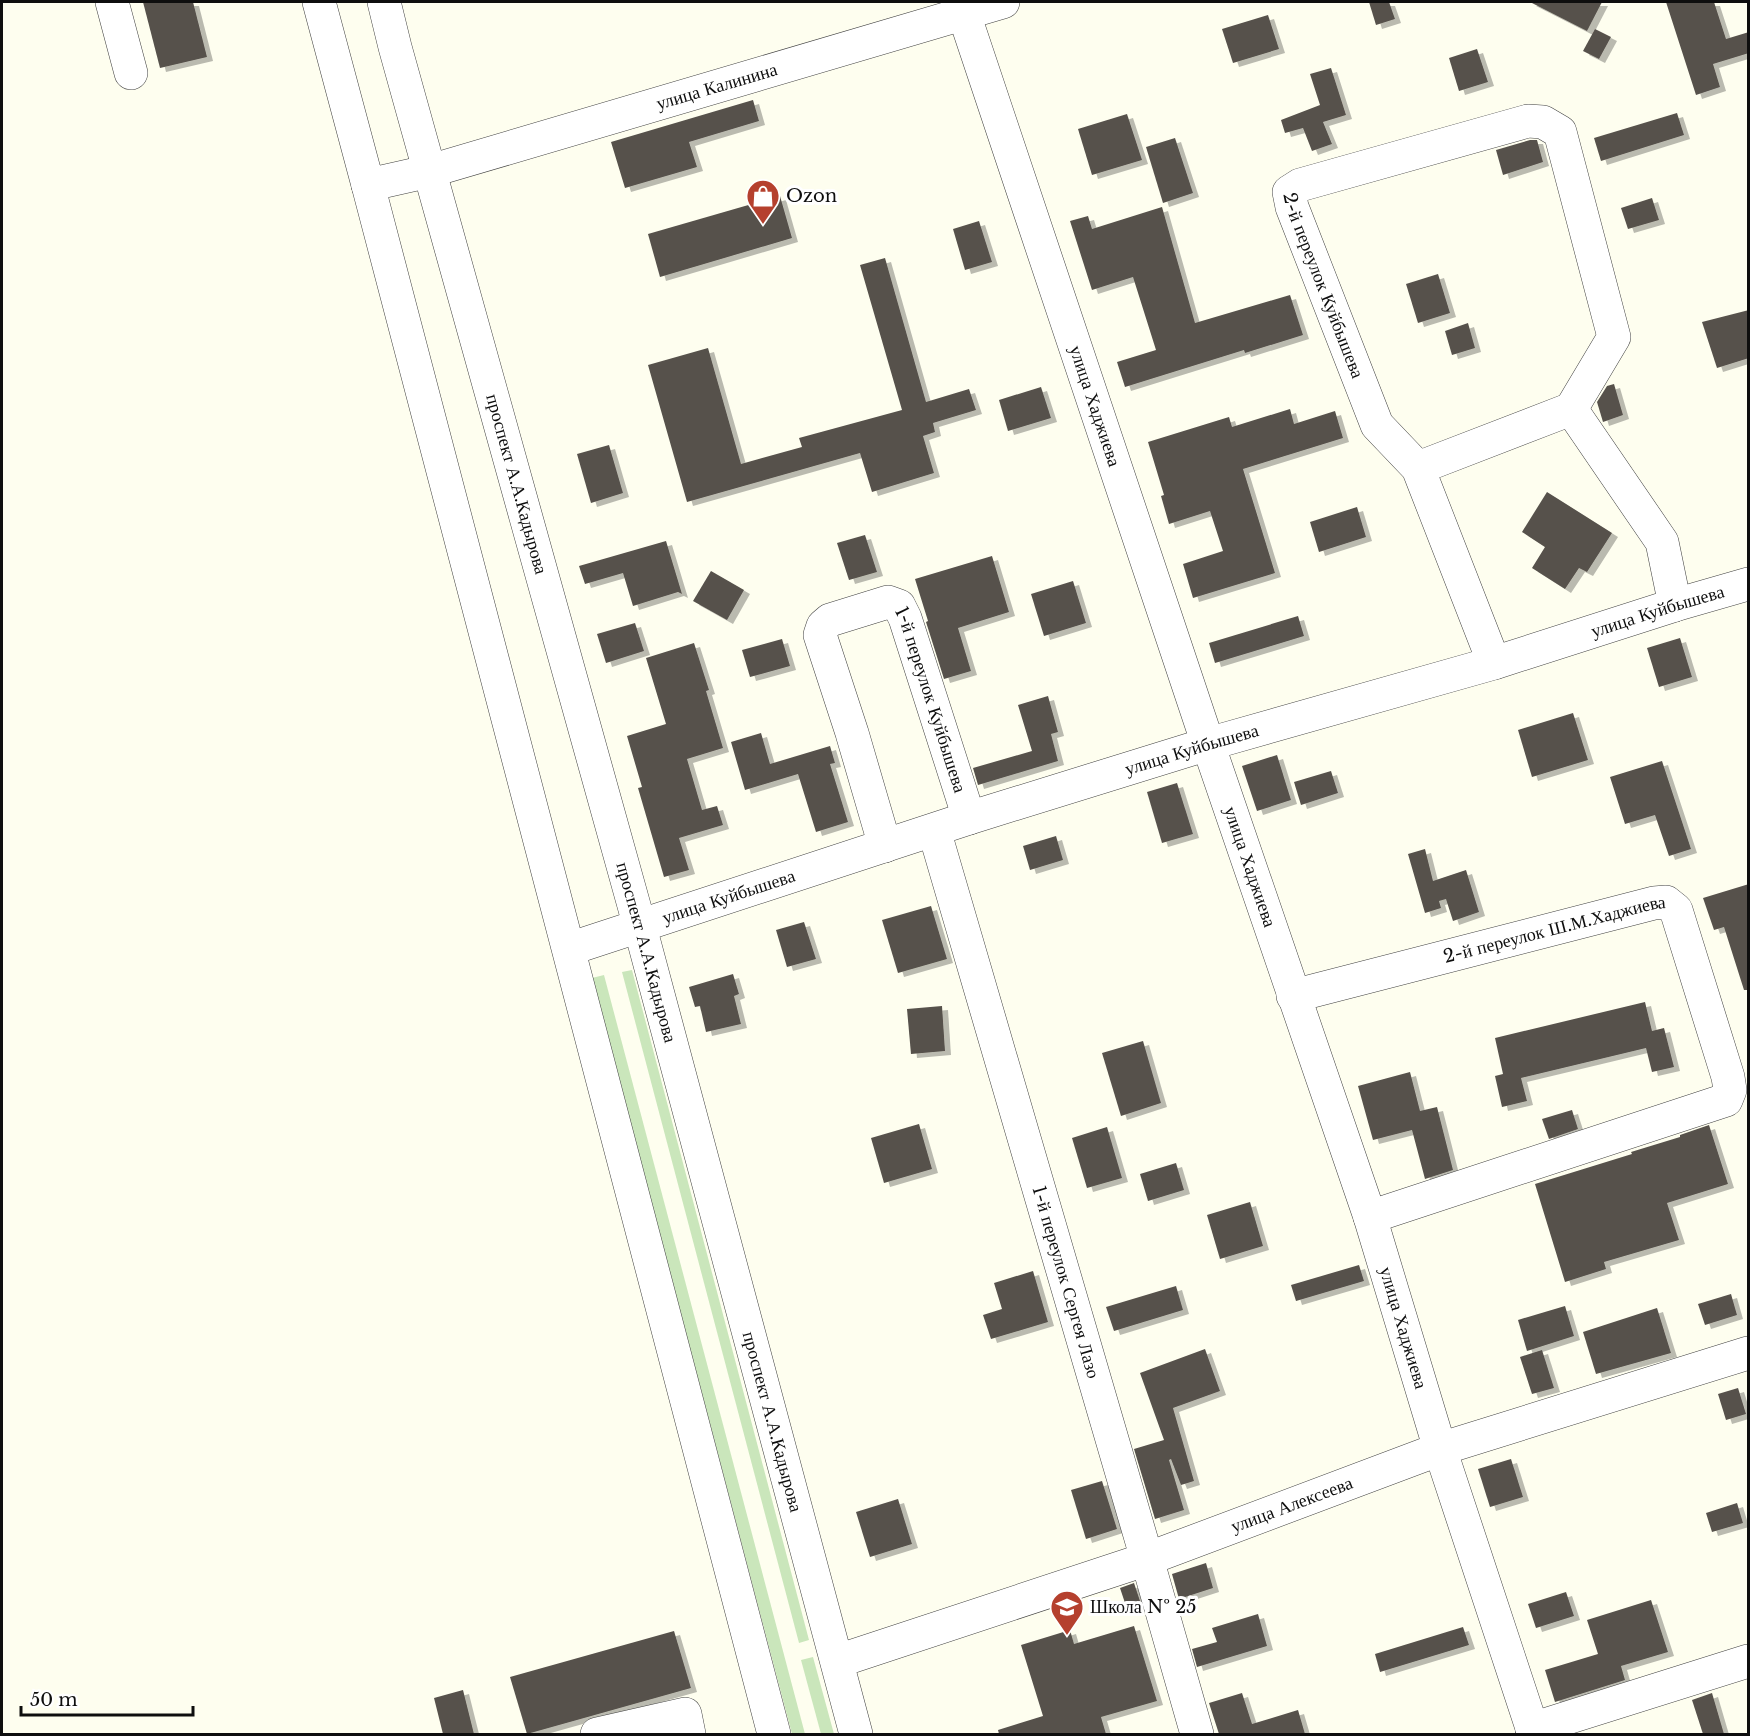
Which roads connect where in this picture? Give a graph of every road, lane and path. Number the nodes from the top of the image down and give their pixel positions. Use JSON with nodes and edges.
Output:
{"nodes":[{"id":1,"x":112,"y":2,"type":"edge"},
{"id":2,"x":319,"y":2,"type":"edge"},
{"id":3,"x":384,"y":2,"type":"edge"},
{"id":4,"x":1003,"y":2,"type":"edge"},
{"id":5,"x":962,"y":8,"type":"edge"},
{"id":6,"x":131,"y":73,"type":"dead end"},
{"id":7,"x":430,"y":171,"type":"junction"},
{"id":8,"x":368,"y":185,"type":"junction"},
{"id":9,"x":1571,"y":409,"type":"junction"},
{"id":10,"x":1418,"y":468,"type":"junction"},
{"id":11,"x":1749,"y":584,"type":"edge"},
{"id":12,"x":1676,"y":605,"type":"junction"},
{"id":13,"x":1494,"y":663,"type":"junction"},
{"id":14,"x":1208,"y":744,"type":"junction"},
{"id":15,"x":969,"y":818,"type":"junction"},
{"id":16,"x":934,"y":830,"type":"junction"},
{"id":17,"x":885,"y":846,"type":"junction"},
{"id":18,"x":640,"y":927,"type":"junction"},
{"id":19,"x":569,"y":950,"type":"junction"},
{"id":20,"x":1293,"y":996,"type":"junction"},
{"id":21,"x":1370,"y":1217,"type":"junction"},
{"id":22,"x":1749,"y":1353,"type":"edge"},
{"id":23,"x":1440,"y":1449,"type":"junction"},
{"id":24,"x":1147,"y":1560,"type":"junction"},
{"id":25,"x":838,"y":1660,"type":"junction"},
{"id":26,"x":1749,"y":1661,"type":"edge"},
{"id":27,"x":1533,"y":1732,"type":"edge"},
{"id":28,"x":597,"y":1734,"type":"edge"},
{"id":29,"x":689,"y":1734,"type":"edge"},
{"id":30,"x":774,"y":1734,"type":"edge"},
{"id":31,"x":856,"y":1734,"type":"edge"},
{"id":32,"x":1197,"y":1734,"type":"edge"}],
"edges":[{"from":1,"to":6,"type":"street"},
{"from":2,"to":8,"type":"street"},
{"from":3,"to":7,"type":"street","name":"проспект А.А.Кадырова"},
{"from":4,"to":5,"type":"street","name":"улица Калинина"},
{"from":5,"to":7,"type":"street","name":"улица Калинина"},
{"from":5,"to":14,"type":"street","name":"улица Хаджиева"},
{"from":7,"to":8,"type":"street"},
{"from":7,"to":18,"type":"street","name":"проспект А.А.Кадырова"},
{"from":8,"to":19,"type":"street"},
{"from":9,"to":10,"type":"street"},
{"from":9,"to":10,"type":"street","name":"2-й переулок Куйбышева"},
{"from":9,"to":12,"type":"street"},
{"from":10,"to":13,"type":"street","name":"2-й переулок Куйбышева"},
{"from":11,"to":12,"type":"street","name":"улица Куйбышева"},
{"from":12,"to":13,"type":"street","name":"улица Куйбышева"},
{"from":13,"to":14,"type":"street","name":"улица Куйбышева"},
{"from":14,"to":15,"type":"street","name":"улица Куйбышева"},
{"from":14,"to":20,"type":"street","name":"улица Хаджиева"},
{"from":15,"to":16,"type":"street","name":"улица Куйбышева"},
{"from":15,"to":17,"type":"street","name":"1-й переулок Куйбышева"},
{"from":16,"to":17,"type":"street","name":"улица Куйбышева"},
{"from":16,"to":24,"type":"street","name":"1-й переулок Сергея Лазо"},
{"from":17,"to":18,"type":"street","name":"улица Куйбышева"},
{"from":18,"to":19,"type":"street","name":"улица Куйбышева"},
{"from":18,"to":25,"type":"street","name":"проспект А.А.Кадырова"},
{"from":19,"to":30,"type":"street"},
{"from":20,"to":21,"type":"street","name":"улица Хаджиева"},
{"from":20,"to":21,"type":"street","name":"2-й переулок Ш.М.Хаджиева"},
{"from":21,"to":23,"type":"street","name":"улица Хаджиева"},
{"from":22,"to":23,"type":"street","name":"улица Алексеева"},
{"from":23,"to":24,"type":"street","name":"улица Алексеева"},
{"from":23,"to":27,"type":"street","name":"улица Хаджиева"},
{"from":24,"to":25,"type":"street","name":"улица Алексеева"},
{"from":24,"to":32,"type":"street","name":"1-й переулок Сергея Лазо"},
{"from":25,"to":31,"type":"street","name":"проспект А.А.Кадырова"},
{"from":26,"to":27,"type":"street"},
{"from":28,"to":29,"type":"street"}]}
